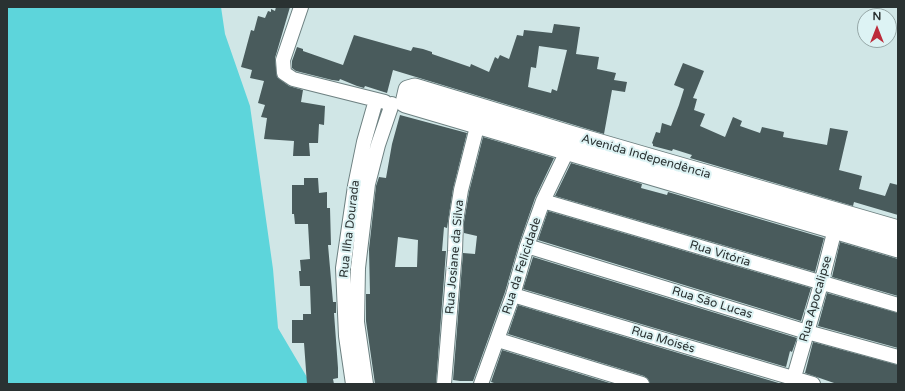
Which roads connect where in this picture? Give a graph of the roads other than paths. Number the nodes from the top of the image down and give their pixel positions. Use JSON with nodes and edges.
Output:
{"nodes":[{"id":1,"x":301,"y":7,"type":"edge"},
{"id":2,"x":376,"y":100,"type":"junction"},
{"id":3,"x":398,"y":104,"type":"junction"},
{"id":4,"x":480,"y":116,"type":"junction"},
{"id":5,"x":364,"y":142,"type":"junction"},
{"id":6,"x":570,"y":143,"type":"junction"},
{"id":7,"x":378,"y":145,"type":"junction"},
{"id":8,"x":543,"y":201,"type":"junction"},
{"id":9,"x":837,"y":221,"type":"junction"},
{"id":10,"x":898,"y":230,"type":"edge"},
{"id":11,"x":526,"y":246,"type":"junction"},
{"id":12,"x":898,"y":248,"type":"edge"},
{"id":13,"x":343,"y":268,"type":"junction"},
{"id":14,"x":358,"y":268,"type":"junction"},
{"id":15,"x":821,"y":284,"type":"junction"},
{"id":16,"x":513,"y":295,"type":"junction"},
{"id":17,"x":898,"y":305,"type":"edge"},
{"id":18,"x":807,"y":332,"type":"junction"},
{"id":19,"x":498,"y":340,"type":"junction"},
{"id":20,"x":898,"y":357,"type":"edge"},
{"id":21,"x":793,"y":381,"type":"edge"},
{"id":22,"x":353,"y":384,"type":"edge"},
{"id":23,"x":366,"y":384,"type":"edge"},
{"id":24,"x":444,"y":384,"type":"edge"},
{"id":25,"x":481,"y":384,"type":"edge"},
{"id":26,"x":642,"y":384,"type":"edge"},
{"id":27,"x":813,"y":384,"type":"edge"}],
"edges":[{"from":1,"to":2,"type":"street"},
{"from":2,"to":3,"type":"street"},
{"from":2,"to":5,"type":"street","name":"Rua Ilha Dourada"},
{"from":3,"to":4,"type":"main road","name":"Avenida Independência"},
{"from":3,"to":7,"type":"street","name":"Rua Ilha Dourada"},
{"from":4,"to":6,"type":"main road","name":"Avenida Independência"},
{"from":4,"to":24,"type":"street","name":"Rua Josiane da Silva"},
{"from":5,"to":7,"type":"street"},
{"from":5,"to":13,"type":"street","name":"Rua Ilha Dourada"},
{"from":6,"to":8,"type":"street","name":"Rua da Felicidade"},
{"from":6,"to":9,"type":"main road","name":"Avenida Independência"},
{"from":7,"to":14,"type":"street","name":"Rua Ilha Dourada"},
{"from":8,"to":11,"type":"street","name":"Rua da Felicidade"},
{"from":8,"to":15,"type":"street","name":"Rua Vitória"},
{"from":9,"to":10,"type":"main road","name":"Avenida Independência"},
{"from":9,"to":12,"type":"main road","name":"Avenida Independência"},
{"from":9,"to":15,"type":"street","name":"Rua Apocalipse"},
{"from":11,"to":16,"type":"street","name":"Rua da Felicidade"},
{"from":11,"to":18,"type":"street","name":"Rua São Lucas"},
{"from":13,"to":14,"type":"street"},
{"from":13,"to":22,"type":"street","name":"Rua Ilha Dourada"},
{"from":14,"to":23,"type":"street","name":"Rua Ilha Dourada"},
{"from":15,"to":17,"type":"street","name":"Rua Vitória"},
{"from":15,"to":18,"type":"street","name":"Rua Apocalipse"},
{"from":16,"to":19,"type":"street","name":"Rua da Felicidade"},
{"from":16,"to":21,"type":"street","name":"Rua Moisés"},
{"from":18,"to":20,"type":"street","name":"Rua São Lucas"},
{"from":18,"to":21,"type":"street","name":"Rua Apocalipse"},
{"from":19,"to":25,"type":"street","name":"Rua da Felicidade"},
{"from":19,"to":26,"type":"street"},
{"from":21,"to":27,"type":"street","name":"Rua Moisés"}]}
